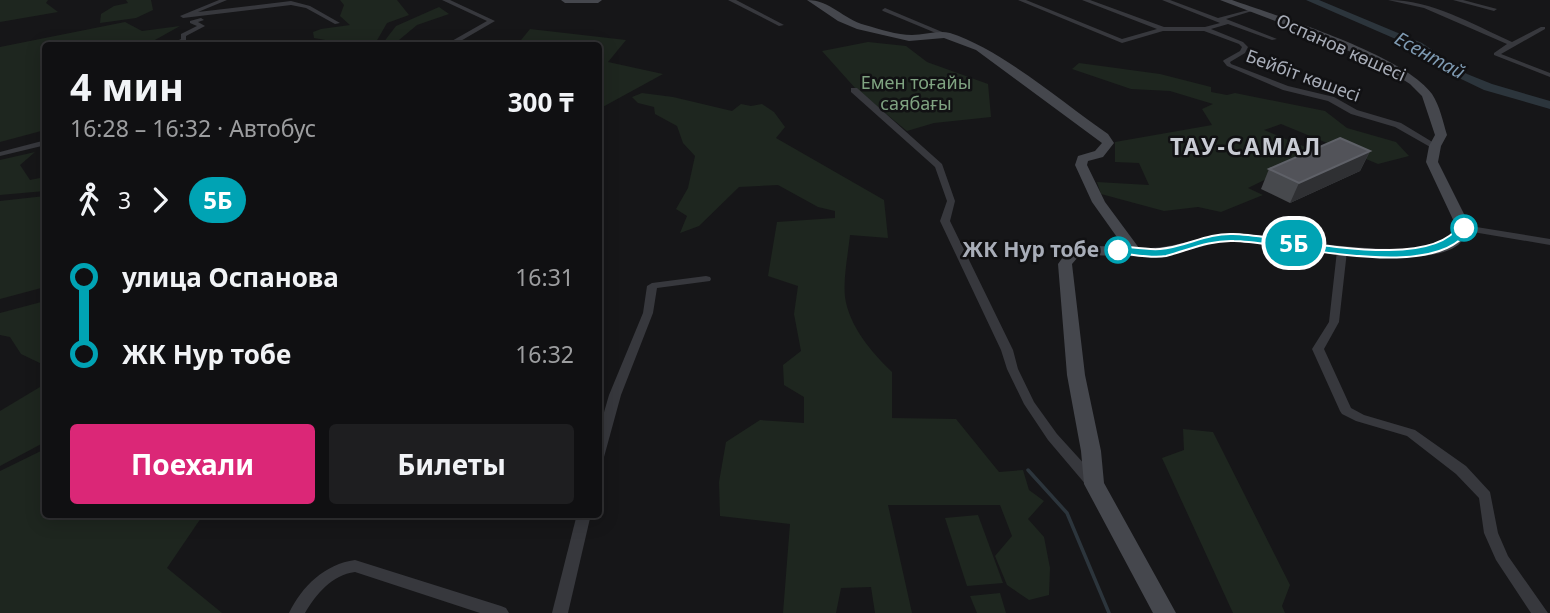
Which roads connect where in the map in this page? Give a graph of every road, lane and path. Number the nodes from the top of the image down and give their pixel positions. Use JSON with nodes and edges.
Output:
{"nodes":[{"id":1,"x":223,"y":0,"type":"edge"},
{"id":2,"x":445,"y":0,"type":"edge"},
{"id":3,"x":565,"y":0,"type":"edge"},
{"id":4,"x":598,"y":0,"type":"edge"},
{"id":5,"x":731,"y":0,"type":"edge"},
{"id":6,"x":811,"y":0,"type":"edge"},
{"id":7,"x":1021,"y":0,"type":"edge"},
{"id":8,"x":1085,"y":0,"type":"edge"},
{"id":9,"x":1165,"y":0,"type":"edge"},
{"id":10,"x":1224,"y":0,"type":"edge"},
{"id":11,"x":1391,"y":0,"type":"edge"},
{"id":12,"x":1456,"y":0,"type":"edge"},
{"id":13,"x":1250,"y":9,"type":"junction"},
{"id":14,"x":1494,"y":9,"type":"dead end"},
{"id":15,"x":885,"y":10,"type":"dead end"},
{"id":16,"x":217,"y":13,"type":"junction"},
{"id":17,"x":1221,"y":20,"type":"junction"},
{"id":18,"x":337,"y":23,"type":"dead end"},
{"id":19,"x":781,"y":25,"type":"dead end"},
{"id":20,"x":1543,"y":28,"type":"dead end"},
{"id":21,"x":1163,"y":29,"type":"junction"},
{"id":22,"x":1205,"y":29,"type":"junction"},
{"id":23,"x":945,"y":35,"type":"junction"},
{"id":24,"x":1274,"y":39,"type":"dead end"},
{"id":25,"x":179,"y":42,"type":"edge"},
{"id":26,"x":453,"y":42,"type":"edge"},
{"id":27,"x":1512,"y":44,"type":"junction"},
{"id":28,"x":1550,"y":75,"type":"edge"},
{"id":29,"x":854,"y":90,"type":"dead end"},
{"id":30,"x":42,"y":143,"type":"edge"},
{"id":31,"x":1435,"y":146,"type":"junction"},
{"id":32,"x":0,"y":154,"type":"edge"},
{"id":33,"x":1464,"y":228,"type":"junction"},
{"id":34,"x":1550,"y":242,"type":"edge"},
{"id":35,"x":1133,"y":250,"type":"junction"},
{"id":36,"x":1342,"y":251,"type":"junction"},
{"id":37,"x":706,"y":279,"type":"dead end"},
{"id":38,"x":602,"y":442,"type":"edge"},
{"id":39,"x":1094,"y":484,"type":"junction"},
{"id":40,"x":583,"y":518,"type":"edge"},
{"id":41,"x":297,"y":613,"type":"edge"},
{"id":42,"x":501,"y":613,"type":"edge"},
{"id":43,"x":560,"y":613,"type":"edge"},
{"id":44,"x":1164,"y":613,"type":"edge"},
{"id":45,"x":1540,"y":613,"type":"edge"}],
"edges":[{"from":1,"to":16,"type":"street"},
{"from":2,"to":26,"type":"street"},
{"from":3,"to":4,"type":"street"},
{"from":5,"to":19,"type":"street"},
{"from":6,"to":23,"type":"street"},
{"from":7,"to":21,"type":"street"},
{"from":8,"to":21,"type":"street"},
{"from":9,"to":17,"type":"street"},
{"from":10,"to":13,"type":"street","name":"Оспанов көшесі"},
{"from":11,"to":27,"type":"street"},
{"from":12,"to":14,"type":"street"},
{"from":13,"to":17,"type":"street"},
{"from":13,"to":31,"type":"street","name":"Оспанов көшесі"},
{"from":15,"to":23,"type":"street"},
{"from":16,"to":18,"type":"street"},
{"from":16,"to":25,"type":"street"},
{"from":17,"to":22,"type":"street"},
{"from":17,"to":24,"type":"street"},
{"from":20,"to":27,"type":"street"},
{"from":21,"to":22,"type":"street"},
{"from":22,"to":31,"type":"street","name":"Бейбіт көшесі"},
{"from":23,"to":35,"type":"street"},
{"from":27,"to":28,"type":"street"},
{"from":29,"to":39,"type":"street"},
{"from":30,"to":32,"type":"street"},
{"from":31,"to":33,"type":"street","name":"Оспанов көшесі"},
{"from":33,"to":34,"type":"street"},
{"from":33,"to":36,"type":"street"},
{"from":35,"to":36,"type":"street"},
{"from":35,"to":39,"type":"street"},
{"from":36,"to":45,"type":"street"},
{"from":37,"to":38,"type":"street"},
{"from":39,"to":44,"type":"street"},
{"from":40,"to":43,"type":"street"},
{"from":41,"to":42,"type":"street"}]}
